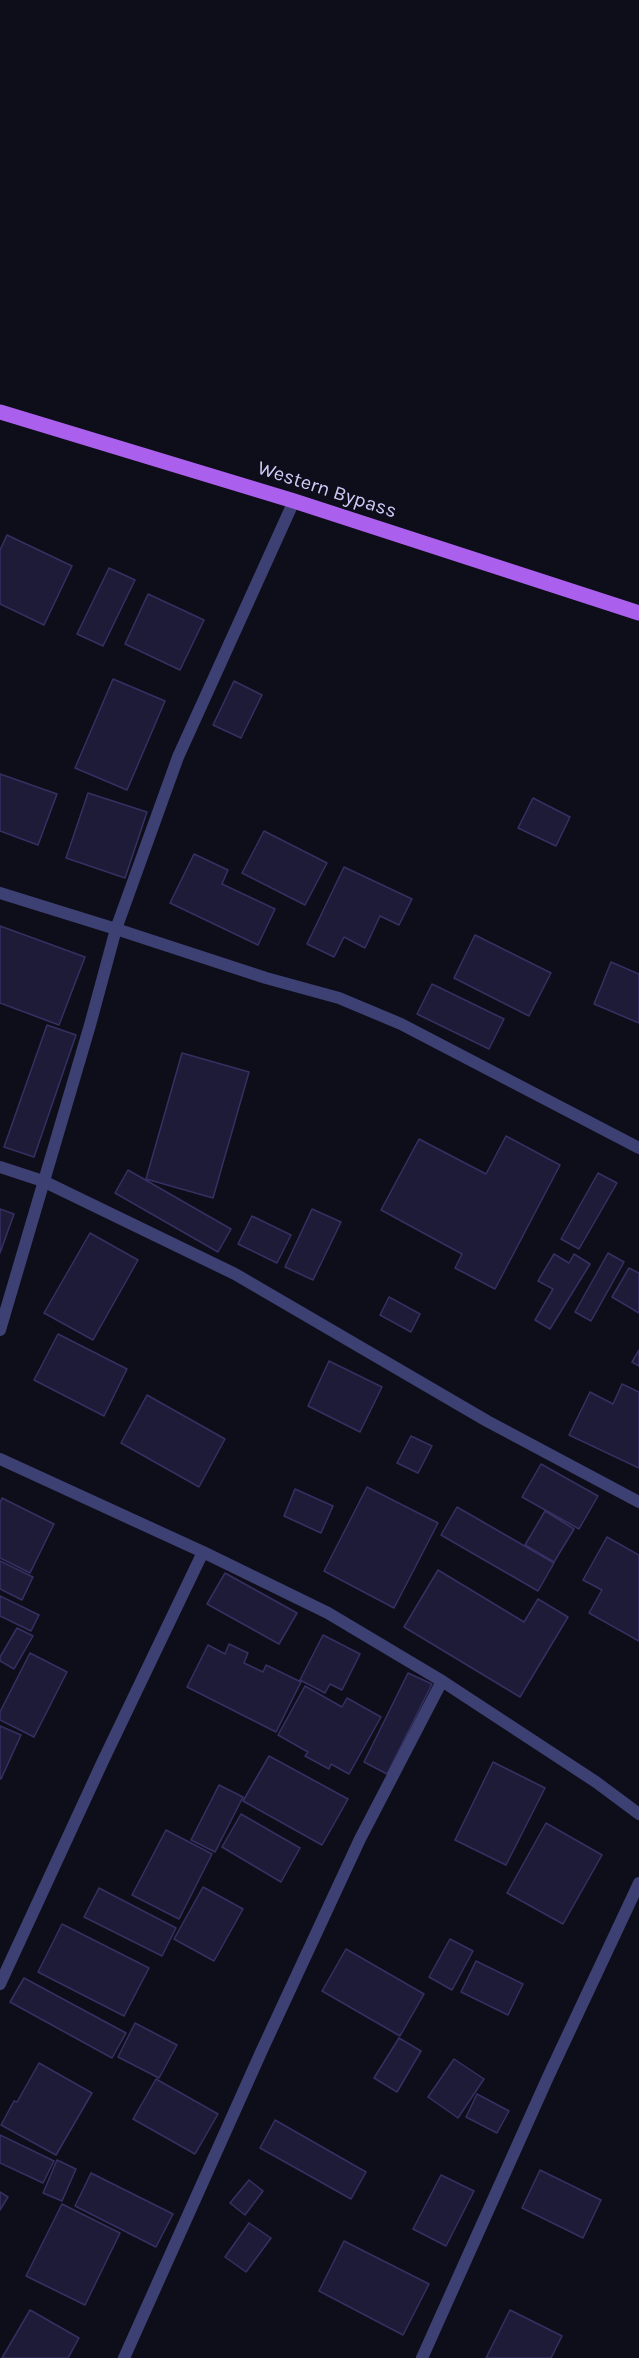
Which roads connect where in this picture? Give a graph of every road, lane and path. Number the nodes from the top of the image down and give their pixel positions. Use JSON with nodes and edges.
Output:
{"nodes":[{"id":1,"x":0,"y":412,"type":"edge"},
{"id":2,"x":294,"y":501,"type":"junction"},
{"id":3,"x":639,"y":613,"type":"edge"},
{"id":4,"x":0,"y":893,"type":"edge"},
{"id":5,"x":116,"y":929,"type":"junction"},
{"id":6,"x":639,"y":1148,"type":"edge"},
{"id":7,"x":0,"y":1167,"type":"edge"},
{"id":8,"x":44,"y":1181,"type":"junction"},
{"id":9,"x":0,"y":1330,"type":"edge"},
{"id":10,"x":0,"y":1458,"type":"edge"},
{"id":11,"x":639,"y":1502,"type":"edge"},
{"id":12,"x":203,"y":1552,"type":"junction"},
{"id":13,"x":442,"y":1681,"type":"junction"},
{"id":14,"x":639,"y":1814,"type":"edge"},
{"id":15,"x":639,"y":1883,"type":"edge"},
{"id":16,"x":0,"y":1984,"type":"edge"},
{"id":17,"x":124,"y":2358,"type":"edge"},
{"id":18,"x":422,"y":2358,"type":"edge"}],
"edges":[{"from":1,"to":2,"type":"main road","name":"Western Bypass"},
{"from":2,"to":3,"type":"main road","name":"Western Bypass"},
{"from":2,"to":5,"type":"street"},
{"from":4,"to":5,"type":"street"},
{"from":5,"to":6,"type":"street"},
{"from":5,"to":8,"type":"street"},
{"from":7,"to":8,"type":"street"},
{"from":8,"to":9,"type":"street"},
{"from":8,"to":11,"type":"street"},
{"from":10,"to":12,"type":"street"},
{"from":12,"to":13,"type":"street"},
{"from":12,"to":16,"type":"street"},
{"from":13,"to":14,"type":"street"},
{"from":13,"to":17,"type":"street"},
{"from":15,"to":18,"type":"street"}]}
